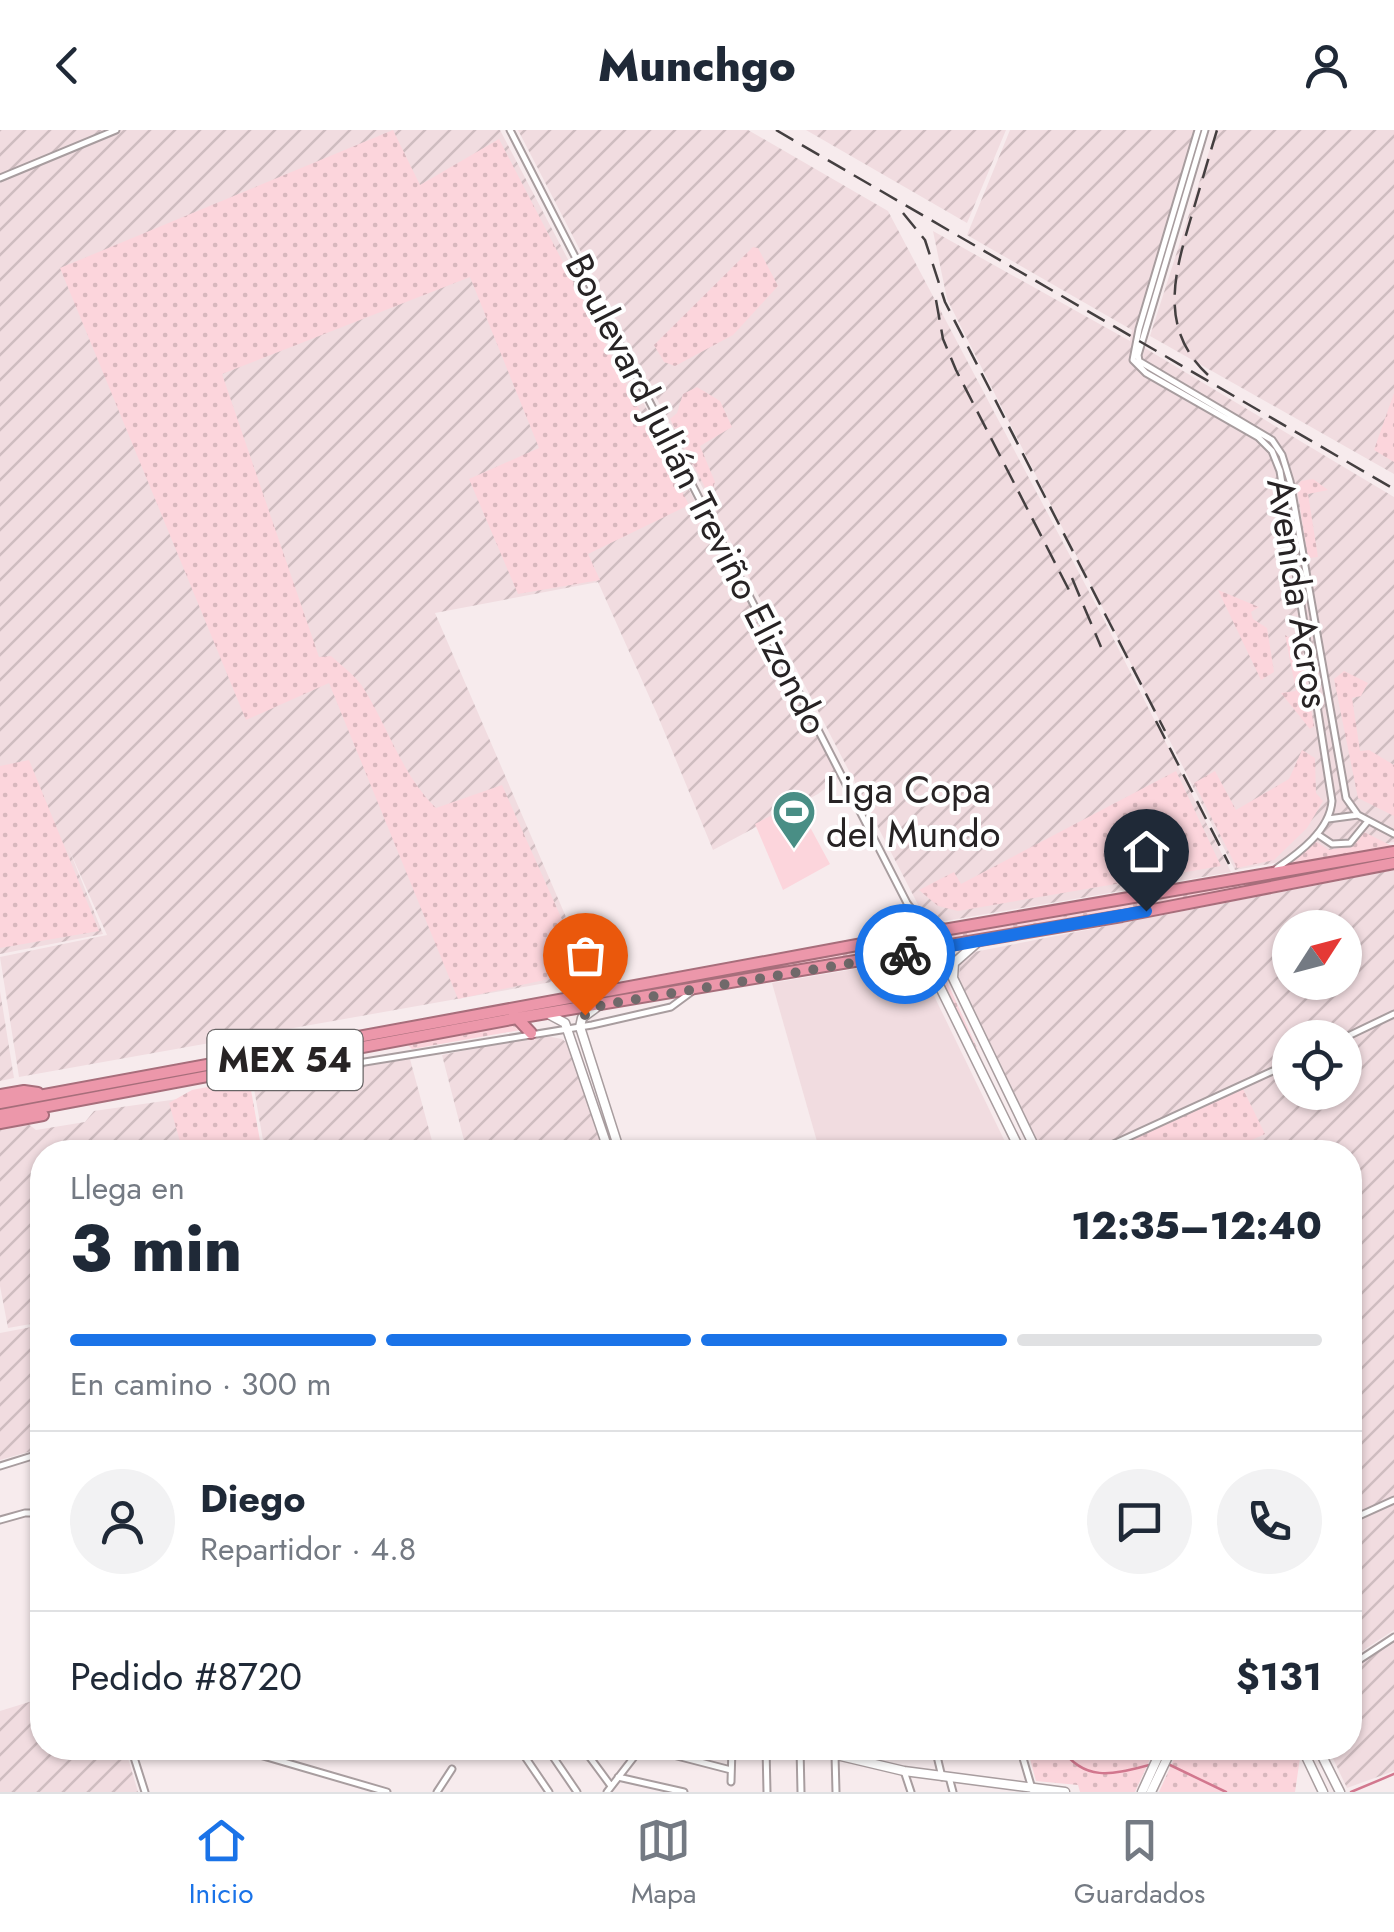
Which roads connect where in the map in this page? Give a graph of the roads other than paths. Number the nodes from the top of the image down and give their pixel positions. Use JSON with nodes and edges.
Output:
{"nodes":[{"id":1,"x":116,"y":130,"type":"edge"},
{"id":2,"x":510,"y":130,"type":"edge"},
{"id":3,"x":1202,"y":130,"type":"edge"},
{"id":4,"x":0,"y":178,"type":"edge"},
{"id":5,"x":1181,"y":391,"type":"junction"},
{"id":6,"x":1334,"y":727,"type":"junction"},
{"id":7,"x":1320,"y":728,"type":"junction"},
{"id":8,"x":1339,"y":756,"type":"junction"},
{"id":9,"x":1325,"y":759,"type":"junction"},
{"id":10,"x":1358,"y":814,"type":"junction"},
{"id":11,"x":1328,"y":819,"type":"junction"},
{"id":12,"x":1368,"y":821,"type":"junction"},
{"id":13,"x":1317,"y":834,"type":"junction"},
{"id":14,"x":1394,"y":834,"type":"edge"},
{"id":15,"x":1394,"y":852,"type":"edge"},
{"id":16,"x":1394,"y":863,"type":"edge"},
{"id":17,"x":1267,"y":875,"type":"junction"},
{"id":18,"x":912,"y":911,"type":"junction"},
{"id":19,"x":951,"y":929,"type":"junction"},
{"id":20,"x":906,"y":937,"type":"junction"},
{"id":21,"x":978,"y":940,"type":"junction"},
{"id":22,"x":908,"y":954,"type":"junction"},
{"id":23,"x":694,"y":990,"type":"junction"},
{"id":24,"x":602,"y":1005,"type":"junction"},
{"id":25,"x":951,"y":1008,"type":"junction"},
{"id":26,"x":541,"y":1014,"type":"junction"},
{"id":27,"x":1394,"y":1014,"type":"edge"},
{"id":28,"x":518,"y":1018,"type":"junction"},
{"id":29,"x":580,"y":1026,"type":"junction"},
{"id":30,"x":567,"y":1029,"type":"junction"},
{"id":31,"x":1362,"y":1029,"type":"edge"},
{"id":32,"x":531,"y":1033,"type":"junction"},
{"id":33,"x":299,"y":1058,"type":"junction"},
{"id":34,"x":1272,"y":1071,"type":"edge"},
{"id":35,"x":0,"y":1095,"type":"edge"},
{"id":36,"x":44,"y":1095,"type":"junction"},
{"id":37,"x":81,"y":1102,"type":"junction"},
{"id":38,"x":0,"y":1103,"type":"edge"},
{"id":39,"x":0,"y":1115,"type":"edge"},
{"id":40,"x":0,"y":1123,"type":"edge"},
{"id":41,"x":1030,"y":1139,"type":"joint"},
{"id":42,"x":605,"y":1140,"type":"edge"},
{"id":43,"x":616,"y":1140,"type":"edge"},
{"id":44,"x":1015,"y":1140,"type":"edge"},
{"id":45,"x":1122,"y":1140,"type":"edge"},
{"id":46,"x":30,"y":1457,"type":"edge"},
{"id":47,"x":0,"y":1466,"type":"edge"},
{"id":48,"x":1394,"y":1500,"type":"edge"},
{"id":49,"x":30,"y":1513,"type":"edge"},
{"id":50,"x":1362,"y":1515,"type":"edge"},
{"id":51,"x":0,"y":1520,"type":"edge"},
{"id":52,"x":1394,"y":1637,"type":"edge"},
{"id":53,"x":1362,"y":1658,"type":"edge"},
{"id":54,"x":135,"y":1760,"type":"edge"},
{"id":55,"x":277,"y":1760,"type":"edge"},
{"id":56,"x":527,"y":1760,"type":"edge"},
{"id":57,"x":556,"y":1760,"type":"edge"},
{"id":58,"x":592,"y":1760,"type":"edge"},
{"id":59,"x":633,"y":1760,"type":"edge"},
{"id":60,"x":692,"y":1760,"type":"edge"},
{"id":61,"x":732,"y":1760,"type":"edge"},
{"id":62,"x":766,"y":1760,"type":"edge"},
{"id":63,"x":803,"y":1760,"type":"edge"},
{"id":64,"x":835,"y":1760,"type":"edge"},
{"id":65,"x":857,"y":1760,"type":"edge"},
{"id":66,"x":940,"y":1760,"type":"edge"},
{"id":67,"x":1023,"y":1760,"type":"edge"},
{"id":68,"x":1160,"y":1760,"type":"edge"},
{"id":69,"x":1162,"y":1760,"type":"edge"},
{"id":70,"x":1308,"y":1760,"type":"edge"},
{"id":71,"x":1324,"y":1760,"type":"edge"},
{"id":72,"x":1160,"y":1763,"type":"junction"},
{"id":73,"x":452,"y":1770,"type":"dead end"},
{"id":74,"x":732,"y":1770,"type":"junction"},
{"id":75,"x":904,"y":1771,"type":"junction"},
{"id":76,"x":618,"y":1777,"type":"junction"},
{"id":77,"x":946,"y":1777,"type":"junction"},
{"id":78,"x":731,"y":1782,"type":"dead end"},
{"id":79,"x":990,"y":1788,"type":"edge"},
{"id":80,"x":609,"y":1789,"type":"edge"},
{"id":81,"x":1032,"y":1790,"type":"edge"},
{"id":82,"x":144,"y":1792,"type":"edge"},
{"id":83,"x":387,"y":1792,"type":"edge"},
{"id":84,"x":437,"y":1792,"type":"edge"},
{"id":85,"x":549,"y":1792,"type":"edge"},
{"id":86,"x":577,"y":1792,"type":"edge"},
{"id":87,"x":684,"y":1792,"type":"edge"},
{"id":88,"x":767,"y":1792,"type":"edge"},
{"id":89,"x":800,"y":1792,"type":"edge"},
{"id":90,"x":836,"y":1792,"type":"edge"},
{"id":91,"x":910,"y":1792,"type":"edge"},
{"id":92,"x":953,"y":1792,"type":"edge"},
{"id":93,"x":1064,"y":1792,"type":"edge"},
{"id":94,"x":1142,"y":1792,"type":"edge"},
{"id":95,"x":1152,"y":1792,"type":"edge"},
{"id":96,"x":1323,"y":1792,"type":"edge"},
{"id":97,"x":1340,"y":1792,"type":"edge"}],
"edges":[{"from":1,"to":4,"type":"street"},
{"from":2,"to":18,"type":"street","name":"Boulevard Julián Treviño Elizondo"},
{"from":3,"to":5,"type":"street","name":"Avenida Acros"},
{"from":5,"to":6,"type":"street","name":"Avenida Acros"},
{"from":5,"to":7,"type":"street","name":"Avenida Acros"},
{"from":6,"to":7,"type":"street"},
{"from":6,"to":8,"type":"street","name":"Avenida Acros"},
{"from":7,"to":9,"type":"street","name":"Avenida Acros"},
{"from":8,"to":9,"type":"street"},
{"from":8,"to":10,"type":"street","name":"Avenida Acros"},
{"from":9,"to":11,"type":"street","name":"Avenida Acros"},
{"from":10,"to":11,"type":"street"},
{"from":10,"to":12,"type":"street"},
{"from":11,"to":13,"type":"street"},
{"from":12,"to":13,"type":"street"},
{"from":12,"to":14,"type":"street"},
{"from":13,"to":17,"type":"street"},
{"from":15,"to":17,"type":"highway","number":"MEX 54"},
{"from":16,"to":21,"type":"highway","number":"MEX 54"},
{"from":17,"to":19,"type":"highway","number":"MEX 54"},
{"from":18,"to":19,"type":"street"},
{"from":18,"to":20,"type":"street"},
{"from":19,"to":20,"type":"highway","number":"MEX 54"},
{"from":20,"to":36,"type":"highway","number":"MEX 54"},
{"from":21,"to":22,"type":"highway","number":"MEX 54"},
{"from":21,"to":41,"type":"main road"},
{"from":22,"to":23,"type":"highway","number":"MEX 54"},
{"from":22,"to":25,"type":"main road"},
{"from":23,"to":24,"type":"highway","number":"MEX 54"},
{"from":23,"to":29,"type":"street"},
{"from":24,"to":26,"type":"highway","number":"MEX 54"},
{"from":24,"to":29,"type":"main road"},
{"from":25,"to":41,"type":"main road"},
{"from":25,"to":44,"type":"main road"},
{"from":26,"to":28,"type":"highway","number":"MEX 54"},
{"from":26,"to":30,"type":"main road"},
{"from":27,"to":31,"type":"street"},
{"from":28,"to":32,"type":"highway"},
{"from":28,"to":33,"type":"highway","number":"MEX 54"},
{"from":29,"to":30,"type":"street"},
{"from":29,"to":43,"type":"main road"},
{"from":30,"to":32,"type":"street"},
{"from":30,"to":42,"type":"main road"},
{"from":32,"to":33,"type":"street"},
{"from":33,"to":37,"type":"highway","number":"MEX 54"},
{"from":34,"to":45,"type":"street"},
{"from":35,"to":36,"type":"highway"},
{"from":36,"to":38,"type":"highway","number":"MEX 54"},
{"from":37,"to":39,"type":"highway","number":"MEX 54"},
{"from":37,"to":40,"type":"highway"},
{"from":46,"to":47,"type":"street"},
{"from":48,"to":50,"type":"street"},
{"from":49,"to":51,"type":"street"},
{"from":52,"to":53,"type":"street"},
{"from":54,"to":82,"type":"street"},
{"from":55,"to":83,"type":"street"},
{"from":56,"to":85,"type":"street"},
{"from":57,"to":86,"type":"street"},
{"from":58,"to":80,"type":"street"},
{"from":59,"to":76,"type":"street"},
{"from":60,"to":74,"type":"street"},
{"from":61,"to":74,"type":"street"},
{"from":62,"to":88,"type":"street"},
{"from":63,"to":89,"type":"street"},
{"from":64,"to":90,"type":"street"},
{"from":65,"to":75,"type":"main road"},
{"from":66,"to":77,"type":"street"},
{"from":67,"to":81,"type":"street"},
{"from":68,"to":72,"type":"main road"},
{"from":69,"to":72,"type":"main road"},
{"from":70,"to":96,"type":"main road"},
{"from":71,"to":97,"type":"main road"},
{"from":72,"to":94,"type":"main road"},
{"from":72,"to":95,"type":"main road"},
{"from":73,"to":84,"type":"street"},
{"from":74,"to":78,"type":"street"},
{"from":75,"to":77,"type":"main road"},
{"from":75,"to":91,"type":"street"},
{"from":76,"to":80,"type":"street"},
{"from":76,"to":87,"type":"street"},
{"from":77,"to":79,"type":"main road"},
{"from":77,"to":92,"type":"street"},
{"from":79,"to":81,"type":"main road"},
{"from":81,"to":93,"type":"main road"}]}
